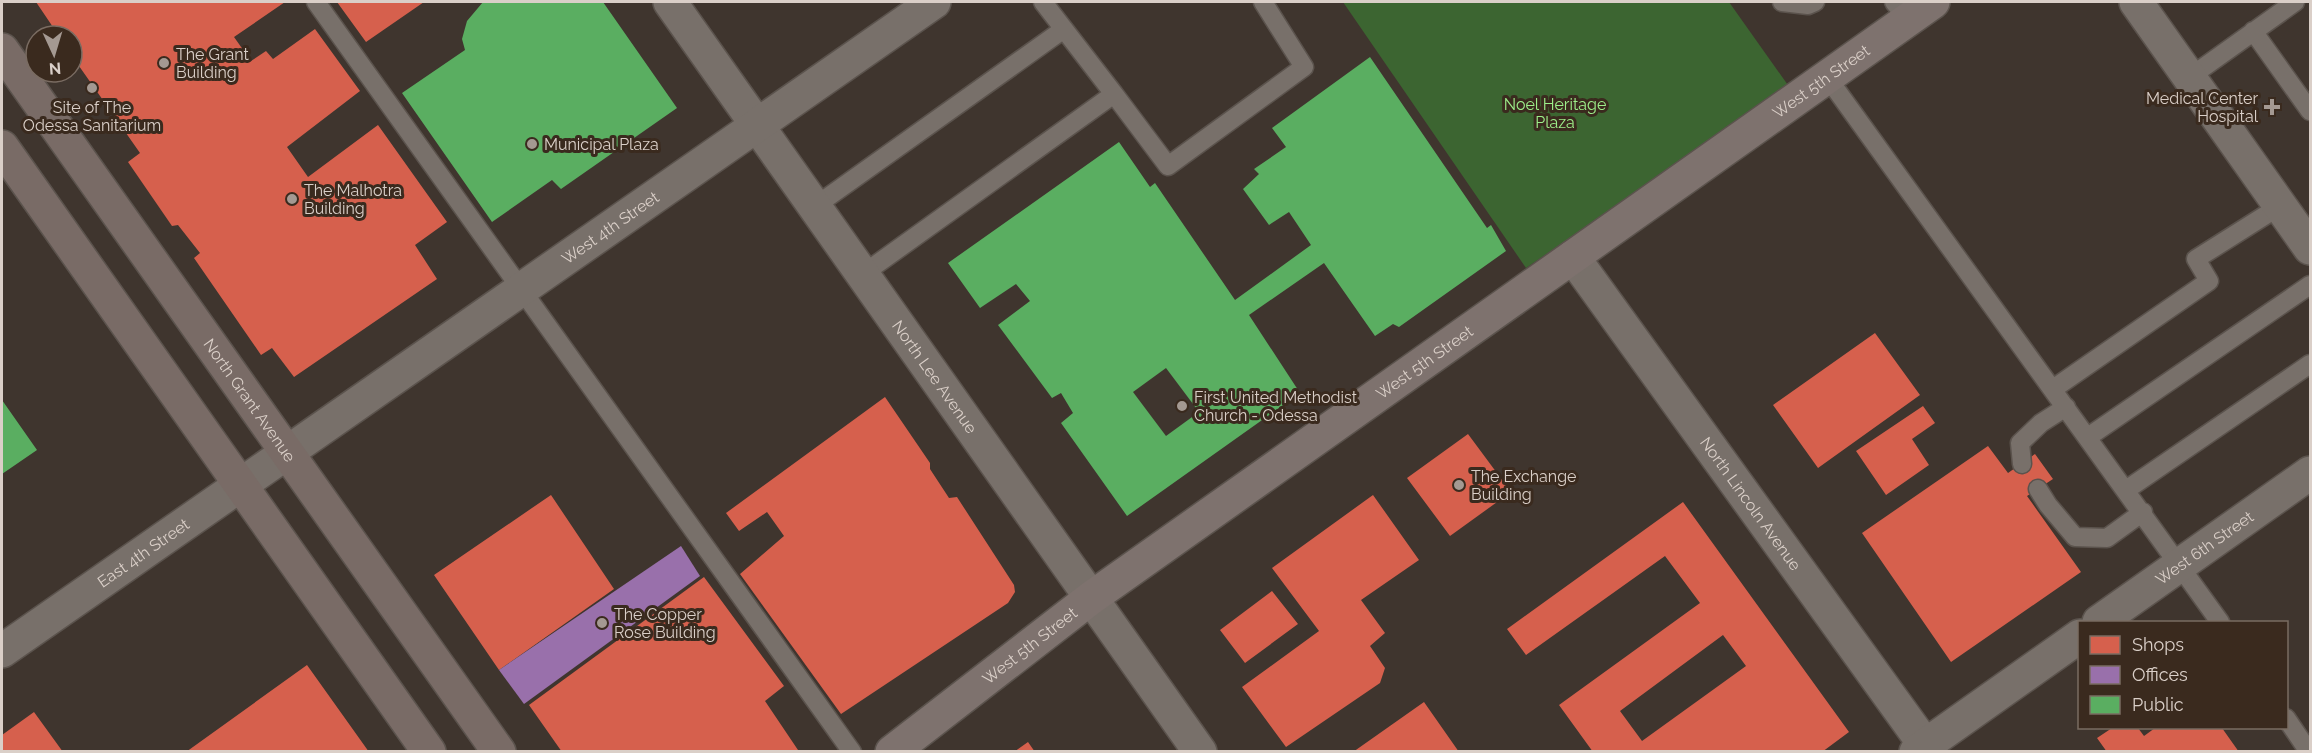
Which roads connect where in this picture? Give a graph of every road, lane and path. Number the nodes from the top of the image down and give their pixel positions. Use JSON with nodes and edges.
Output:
{"nodes":[{"id":1,"x":316,"y":2,"type":"edge"},
{"id":2,"x":669,"y":2,"type":"edge"},
{"id":3,"x":934,"y":2,"type":"edge"},
{"id":4,"x":1043,"y":2,"type":"edge"},
{"id":5,"x":1263,"y":2,"type":"edge"},
{"id":6,"x":1782,"y":2,"type":"edge"},
{"id":7,"x":1815,"y":2,"type":"edge"},
{"id":8,"x":2136,"y":2,"type":"edge"},
{"id":9,"x":2295,"y":2,"type":"edge"},
{"id":10,"x":1912,"y":7,"type":"edge"},
{"id":11,"x":1064,"y":29,"type":"junction"},
{"id":12,"x":2253,"y":31,"type":"junction"},
{"id":13,"x":2,"y":50,"type":"edge"},
{"id":14,"x":1827,"y":77,"type":"junction"},
{"id":15,"x":2190,"y":77,"type":"junction"},
{"id":16,"x":1114,"y":94,"type":"junction"},
{"id":17,"x":2310,"y":111,"type":"edge"},
{"id":18,"x":758,"y":126,"type":"junction"},
{"id":19,"x":2,"y":147,"type":"edge"},
{"id":20,"x":2280,"y":206,"type":"junction"},
{"id":21,"x":814,"y":207,"type":"junction"},
{"id":22,"x":2309,"y":242,"type":"edge"},
{"id":23,"x":1573,"y":257,"type":"junction"},
{"id":24,"x":862,"y":274,"type":"junction"},
{"id":25,"x":2310,"y":285,"type":"edge"},
{"id":26,"x":523,"y":289,"type":"junction"},
{"id":27,"x":2310,"y":364,"type":"edge"},
{"id":28,"x":2053,"y":389,"type":"junction"},
{"id":29,"x":2066,"y":407,"type":"junction"},
{"id":30,"x":2088,"y":437,"type":"junction"},
{"id":31,"x":286,"y":453,"type":"junction"},
{"id":32,"x":2022,"y":464,"type":"dead end"},
{"id":33,"x":2310,"y":473,"type":"edge"},
{"id":34,"x":241,"y":485,"type":"junction"},
{"id":35,"x":2038,"y":489,"type":"dead end"},
{"id":36,"x":2126,"y":490,"type":"junction"},
{"id":37,"x":2143,"y":513,"type":"junction"},
{"id":38,"x":2180,"y":565,"type":"junction"},
{"id":39,"x":1091,"y":598,"type":"junction"},
{"id":40,"x":2100,"y":621,"type":"edge"},
{"id":41,"x":2219,"y":621,"type":"edge"},
{"id":42,"x":2078,"y":637,"type":"edge"},
{"id":43,"x":2,"y":651,"type":"edge"},
{"id":44,"x":2288,"y":721,"type":"edge"},
{"id":45,"x":1924,"y":749,"type":"edge"},
{"id":46,"x":429,"y":752,"type":"edge"},
{"id":47,"x":499,"y":752,"type":"edge"},
{"id":48,"x":852,"y":752,"type":"edge"},
{"id":49,"x":892,"y":752,"type":"edge"},
{"id":50,"x":1200,"y":752,"type":"edge"},
{"id":51,"x":2309,"y":752,"type":"edge"}],
"edges":[{"from":1,"to":26,"type":"lane"},
{"from":2,"to":18,"type":"street","name":"North Lee Avenue"},
{"from":3,"to":18,"type":"street","name":"West 4th Street"},
{"from":4,"to":11,"type":"lane"},
{"from":5,"to":16,"type":"lane"},
{"from":6,"to":7,"type":"lane"},
{"from":8,"to":15,"type":"street"},
{"from":9,"to":12,"type":"lane"},
{"from":10,"to":14,"type":"street","name":"West 5th Street"},
{"from":11,"to":16,"type":"lane"},
{"from":11,"to":21,"type":"lane"},
{"from":12,"to":15,"type":"lane"},
{"from":12,"to":17,"type":"lane"},
{"from":13,"to":31,"type":"main road","name":"North Grant Avenue"},
{"from":14,"to":23,"type":"street","name":"West 5th Street"},
{"from":14,"to":28,"type":"lane"},
{"from":15,"to":20,"type":"street"},
{"from":16,"to":24,"type":"lane"},
{"from":18,"to":21,"type":"street","name":"North Lee Avenue"},
{"from":18,"to":26,"type":"street","name":"West 4th Street"},
{"from":19,"to":34,"type":"main road"},
{"from":20,"to":22,"type":"street"},
{"from":20,"to":28,"type":"lane"},
{"from":21,"to":24,"type":"street","name":"North Lee Avenue"},
{"from":23,"to":39,"type":"street","name":"West 5th Street"},
{"from":23,"to":45,"type":"street","name":"North Lincoln Avenue"},
{"from":24,"to":39,"type":"street","name":"North Lee Avenue"},
{"from":25,"to":30,"type":"lane"},
{"from":26,"to":31,"type":"street","name":"West 4th Street"},
{"from":26,"to":48,"type":"lane"},
{"from":27,"to":36,"type":"lane"},
{"from":28,"to":29,"type":"lane"},
{"from":29,"to":30,"type":"lane"},
{"from":29,"to":32,"type":"lane"},
{"from":30,"to":36,"type":"lane"},
{"from":31,"to":34,"type":"street","name":"East 4th Street"},
{"from":31,"to":47,"type":"main road","name":"North Grant Avenue"},
{"from":33,"to":38,"type":"street","name":"West 6th Street"},
{"from":34,"to":43,"type":"street","name":"East 4th Street"},
{"from":34,"to":46,"type":"main road"},
{"from":35,"to":37,"type":"lane"},
{"from":36,"to":37,"type":"lane"},
{"from":37,"to":38,"type":"lane"},
{"from":38,"to":40,"type":"street","name":"West 6th Street"},
{"from":38,"to":41,"type":"lane"},
{"from":39,"to":49,"type":"street","name":"West 5th Street"},
{"from":39,"to":50,"type":"street","name":"North Lee Avenue"},
{"from":42,"to":45,"type":"street"},
{"from":44,"to":51,"type":"lane"}]}
